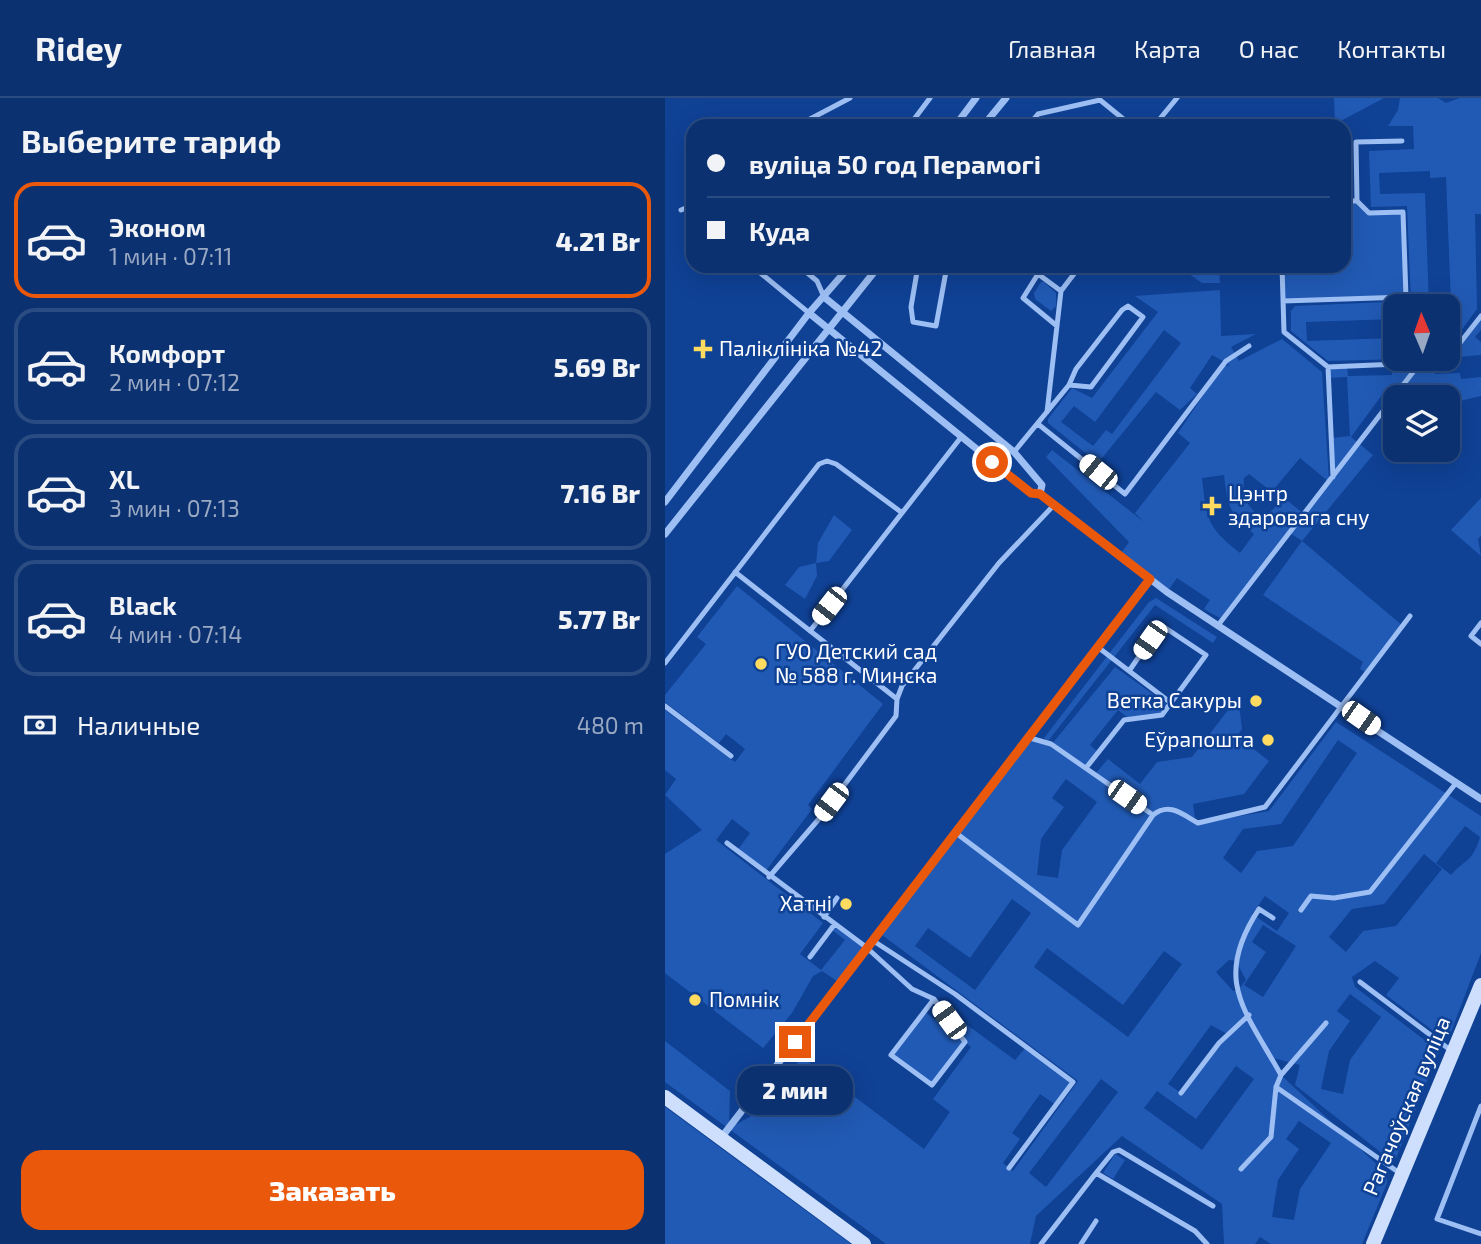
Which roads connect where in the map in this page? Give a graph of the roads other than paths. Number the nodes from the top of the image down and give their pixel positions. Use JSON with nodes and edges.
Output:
{"nodes":[{"id":1,"x":850,"y":98,"type":"edge"},
{"id":2,"x":930,"y":98,"type":"edge"},
{"id":3,"x":976,"y":98,"type":"edge"},
{"id":4,"x":1006,"y":98,"type":"edge"},
{"id":5,"x":1177,"y":98,"type":"edge"},
{"id":6,"x":1099,"y":99,"type":"edge"},
{"id":7,"x":810,"y":119,"type":"edge"},
{"id":8,"x":914,"y":119,"type":"edge"},
{"id":9,"x":960,"y":119,"type":"edge"},
{"id":10,"x":989,"y":119,"type":"edge"},
{"id":11,"x":1034,"y":119,"type":"edge"},
{"id":12,"x":1123,"y":119,"type":"edge"},
{"id":13,"x":1160,"y":119,"type":"edge"},
{"id":14,"x":1402,"y":141,"type":"dead end"},
{"id":15,"x":1351,"y":201,"type":"edge"},
{"id":16,"x":1357,"y":201,"type":"junction"},
{"id":17,"x":686,"y":208,"type":"edge"},
{"id":18,"x":681,"y":210,"type":"dead end"},
{"id":19,"x":760,"y":273,"type":"edge"},
{"id":20,"x":807,"y":273,"type":"edge"},
{"id":21,"x":844,"y":273,"type":"edge"},
{"id":22,"x":873,"y":273,"type":"edge"},
{"id":23,"x":917,"y":273,"type":"edge"},
{"id":24,"x":946,"y":273,"type":"edge"},
{"id":25,"x":1075,"y":273,"type":"edge"},
{"id":26,"x":1282,"y":273,"type":"edge"},
{"id":27,"x":1038,"y":274,"type":"joint"},
{"id":28,"x":1061,"y":291,"type":"junction"},
{"id":29,"x":824,"y":297,"type":"junction"},
{"id":30,"x":1283,"y":301,"type":"junction"},
{"id":31,"x":842,"y":310,"type":"junction"},
{"id":32,"x":809,"y":313,"type":"junction"},
{"id":33,"x":1481,"y":316,"type":"edge"},
{"id":34,"x":1057,"y":326,"type":"junction"},
{"id":35,"x":828,"y":327,"type":"junction"},
{"id":36,"x":1460,"y":343,"type":"edge"},
{"id":37,"x":1249,"y":346,"type":"dead end"},
{"id":38,"x":1383,"y":364,"type":"edge"},
{"id":39,"x":1328,"y":366,"type":"junction"},
{"id":40,"x":1414,"y":371,"type":"edge"},
{"id":41,"x":1069,"y":385,"type":"junction"},
{"id":42,"x":1047,"y":412,"type":"junction"},
{"id":43,"x":1038,"y":424,"type":"junction"},
{"id":44,"x":961,"y":436,"type":"junction"},
{"id":45,"x":1014,"y":452,"type":"junction"},
{"id":46,"x":1333,"y":477,"type":"junction"},
{"id":47,"x":1040,"y":494,"type":"junction"},
{"id":48,"x":665,"y":502,"type":"edge"},
{"id":49,"x":1054,"y":505,"type":"junction"},
{"id":50,"x":901,"y":512,"type":"junction"},
{"id":51,"x":665,"y":534,"type":"edge"},
{"id":52,"x":735,"y":572,"type":"junction"},
{"id":53,"x":1150,"y":579,"type":"junction"},
{"id":54,"x":1410,"y":617,"type":"dead end"},
{"id":55,"x":1219,"y":624,"type":"junction"},
{"id":56,"x":1481,"y":624,"type":"edge"},
{"id":57,"x":810,"y":631,"type":"junction"},
{"id":58,"x":1481,"y":644,"type":"edge"},
{"id":59,"x":1099,"y":648,"type":"junction"},
{"id":60,"x":665,"y":663,"type":"edge"},
{"id":61,"x":1129,"y":671,"type":"junction"},
{"id":62,"x":897,"y":699,"type":"junction"},
{"id":63,"x":1171,"y":702,"type":"junction"},
{"id":64,"x":1342,"y":705,"type":"junction"},
{"id":65,"x":665,"y":706,"type":"edge"},
{"id":66,"x":1030,"y":738,"type":"junction"},
{"id":67,"x":731,"y":756,"type":"dead end"},
{"id":68,"x":1086,"y":768,"type":"junction"},
{"id":69,"x":1456,"y":783,"type":"junction"},
{"id":70,"x":1481,"y":799,"type":"edge"},
{"id":71,"x":1153,"y":815,"type":"junction"},
{"id":72,"x":956,"y":833,"type":"junction"},
{"id":73,"x":727,"y":843,"type":"dead end"},
{"id":74,"x":769,"y":877,"type":"junction"},
{"id":75,"x":837,"y":898,"type":"dead end"},
{"id":76,"x":1301,"y":910,"type":"dead end"},
{"id":77,"x":824,"y":917,"type":"junction"},
{"id":78,"x":1273,"y":918,"type":"dead end"},
{"id":79,"x":834,"y":925,"type":"junction"},
{"id":80,"x":872,"y":940,"type":"junction"},
{"id":81,"x":866,"y":947,"type":"junction"},
{"id":82,"x":810,"y":957,"type":"dead end"},
{"id":83,"x":1360,"y":982,"type":"dead end"},
{"id":84,"x":1481,"y":985,"type":"edge"},
{"id":85,"x":934,"y":999,"type":"junction"},
{"id":86,"x":1249,"y":1015,"type":"junction"},
{"id":87,"x":1326,"y":1023,"type":"dead end"},
{"id":88,"x":1454,"y":1053,"type":"junction"},
{"id":89,"x":1281,"y":1075,"type":"junction"},
{"id":90,"x":1276,"y":1087,"type":"junction"},
{"id":91,"x":1181,"y":1093,"type":"dead end"},
{"id":92,"x":665,"y":1097,"type":"edge"},
{"id":93,"x":1481,"y":1105,"type":"edge"},
{"id":94,"x":721,"y":1138,"type":"junction"},
{"id":95,"x":1009,"y":1168,"type":"dead end"},
{"id":96,"x":1241,"y":1169,"type":"dead end"},
{"id":97,"x":1096,"y":1173,"type":"junction"},
{"id":98,"x":1401,"y":1174,"type":"junction"},
{"id":99,"x":1213,"y":1206,"type":"dead end"},
{"id":100,"x":1096,"y":1221,"type":"dead end"},
{"id":101,"x":1481,"y":1234,"type":"edge"},
{"id":102,"x":864,"y":1244,"type":"edge"},
{"id":103,"x":1041,"y":1244,"type":"edge"},
{"id":104,"x":1081,"y":1244,"type":"edge"},
{"id":105,"x":1207,"y":1244,"type":"edge"},
{"id":106,"x":1373,"y":1244,"type":"edge"}],
"edges":[{"from":1,"to":7,"type":"lane"},
{"from":2,"to":8,"type":"lane"},
{"from":3,"to":9,"type":"street"},
{"from":4,"to":10,"type":"street"},
{"from":5,"to":13,"type":"lane"},
{"from":6,"to":11,"type":"lane"},
{"from":6,"to":12,"type":"lane"},
{"from":14,"to":16,"type":"lane"},
{"from":15,"to":16,"type":"lane"},
{"from":16,"to":30,"type":"lane"},
{"from":17,"to":18,"type":"lane"},
{"from":19,"to":32,"type":"lane"},
{"from":20,"to":29,"type":"lane"},
{"from":21,"to":29,"type":"street"},
{"from":22,"to":31,"type":"street"},
{"from":23,"to":24,"type":"lane"},
{"from":25,"to":28,"type":"lane"},
{"from":26,"to":30,"type":"lane"},
{"from":27,"to":28,"type":"lane"},
{"from":27,"to":34,"type":"lane"},
{"from":28,"to":34,"type":"lane"},
{"from":29,"to":31,"type":"street"},
{"from":29,"to":32,"type":"street"},
{"from":30,"to":39,"type":"lane"},
{"from":31,"to":35,"type":"street"},
{"from":31,"to":45,"type":"street"},
{"from":32,"to":35,"type":"street"},
{"from":32,"to":48,"type":"street"},
{"from":33,"to":36,"type":"lane"},
{"from":34,"to":42,"type":"lane"},
{"from":35,"to":44,"type":"street"},
{"from":35,"to":51,"type":"street"},
{"from":37,"to":43,"type":"lane"},
{"from":38,"to":39,"type":"lane"},
{"from":39,"to":46,"type":"lane"},
{"from":40,"to":46,"type":"lane"},
{"from":41,"to":41,"type":"lane"},
{"from":41,"to":42,"type":"lane"},
{"from":42,"to":43,"type":"lane"},
{"from":43,"to":45,"type":"lane"},
{"from":44,"to":47,"type":"street"},
{"from":44,"to":50,"type":"lane"},
{"from":45,"to":47,"type":"street"},
{"from":46,"to":55,"type":"lane"},
{"from":47,"to":49,"type":"street"},
{"from":49,"to":53,"type":"street"},
{"from":49,"to":62,"type":"lane"},
{"from":50,"to":52,"type":"lane"},
{"from":50,"to":57,"type":"lane"},
{"from":52,"to":57,"type":"lane"},
{"from":52,"to":60,"type":"lane"},
{"from":53,"to":55,"type":"street"},
{"from":53,"to":59,"type":"street"},
{"from":54,"to":64,"type":"lane"},
{"from":55,"to":64,"type":"street"},
{"from":56,"to":58,"type":"lane"},
{"from":57,"to":62,"type":"lane"},
{"from":59,"to":61,"type":"lane"},
{"from":59,"to":66,"type":"street"},
{"from":61,"to":63,"type":"lane"},
{"from":61,"to":63,"type":"lane"},
{"from":62,"to":74,"type":"lane"},
{"from":63,"to":68,"type":"lane"},
{"from":64,"to":69,"type":"street"},
{"from":64,"to":71,"type":"lane"},
{"from":65,"to":67,"type":"lane"},
{"from":66,"to":68,"type":"lane"},
{"from":66,"to":72,"type":"street"},
{"from":68,"to":71,"type":"lane"},
{"from":69,"to":70,"type":"street"},
{"from":69,"to":76,"type":"lane"},
{"from":71,"to":72,"type":"lane"},
{"from":72,"to":80,"type":"street"},
{"from":73,"to":74,"type":"lane"},
{"from":74,"to":77,"type":"lane"},
{"from":75,"to":77,"type":"lane"},
{"from":77,"to":79,"type":"lane"},
{"from":78,"to":86,"type":"lane"},
{"from":79,"to":81,"type":"lane"},
{"from":79,"to":82,"type":"lane"},
{"from":80,"to":81,"type":"street"},
{"from":80,"to":95,"type":"lane"},
{"from":81,"to":85,"type":"lane"},
{"from":81,"to":94,"type":"street"},
{"from":83,"to":88,"type":"lane"},
{"from":84,"to":88,"type":"street","name":"Рагачоўская вуліца"},
{"from":85,"to":85,"type":"lane"},
{"from":86,"to":89,"type":"lane"},
{"from":86,"to":91,"type":"lane"},
{"from":87,"to":89,"type":"lane"},
{"from":88,"to":98,"type":"street","name":"Рагачоўская вуліца"},
{"from":89,"to":90,"type":"lane"},
{"from":90,"to":96,"type":"lane"},
{"from":90,"to":98,"type":"lane"},
{"from":92,"to":94,"type":"street"},
{"from":93,"to":101,"type":"lane"},
{"from":94,"to":102,"type":"street"},
{"from":97,"to":99,"type":"lane"},
{"from":97,"to":103,"type":"lane"},
{"from":97,"to":105,"type":"lane"},
{"from":98,"to":106,"type":"street","name":"Рагачоўская вуліца"},
{"from":100,"to":104,"type":"lane"}]}
